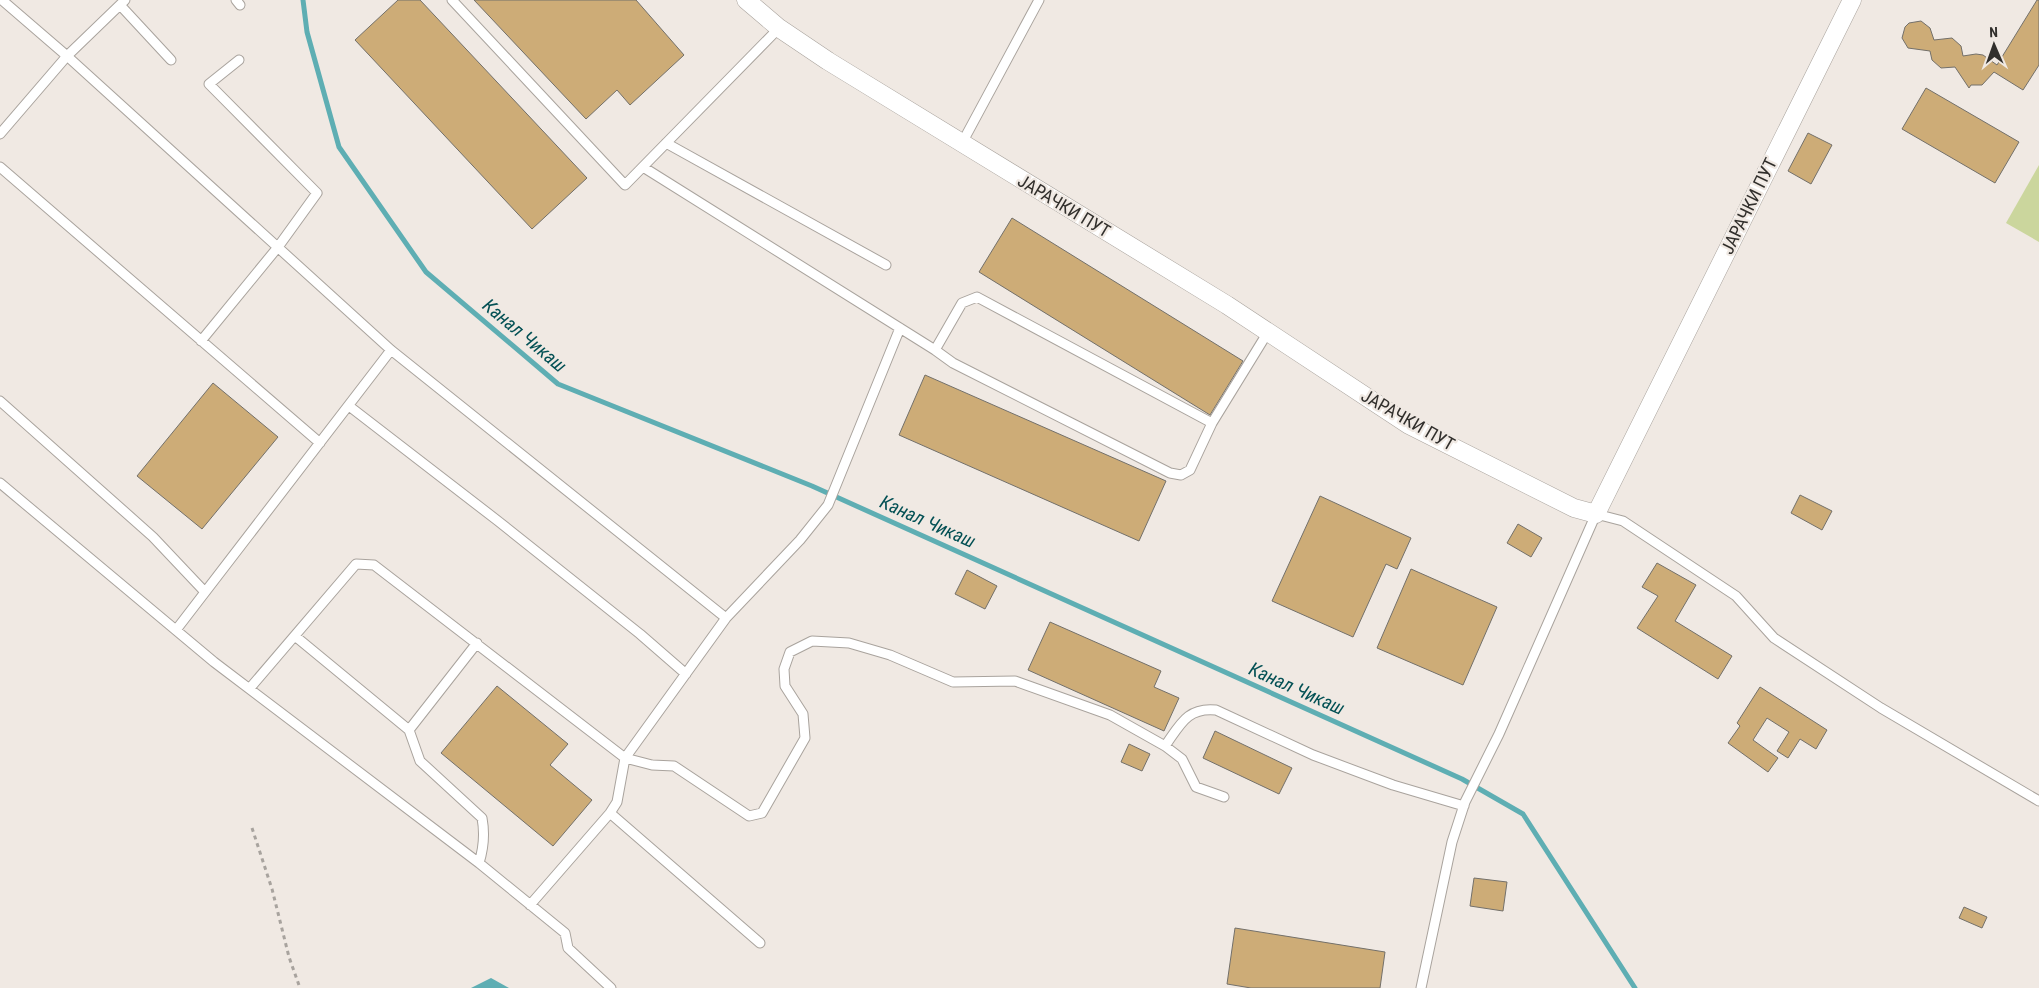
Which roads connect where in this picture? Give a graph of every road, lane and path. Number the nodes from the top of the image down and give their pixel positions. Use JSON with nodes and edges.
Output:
{"nodes":[{"id":1,"x":2,"y":0,"type":"edge"},
{"id":2,"x":452,"y":0,"type":"edge"},
{"id":3,"x":746,"y":0,"type":"edge"},
{"id":4,"x":1039,"y":0,"type":"edge"},
{"id":5,"x":1852,"y":0,"type":"edge"},
{"id":6,"x":123,"y":2,"type":"edge"},
{"id":7,"x":780,"y":28,"type":"junction"},
{"id":8,"x":67,"y":56,"type":"junction"},
{"id":9,"x":171,"y":60,"type":"dead end"},
{"id":10,"x":239,"y":60,"type":"dead end"},
{"id":11,"x":0,"y":134,"type":"edge"},
{"id":12,"x":666,"y":143,"type":"junction"},
{"id":13,"x":962,"y":143,"type":"junction"},
{"id":14,"x":643,"y":167,"type":"junction"},
{"id":15,"x":0,"y":168,"type":"edge"},
{"id":16,"x":278,"y":247,"type":"junction"},
{"id":17,"x":886,"y":265,"type":"dead end"},
{"id":18,"x":900,"y":328,"type":"junction"},
{"id":19,"x":1268,"y":332,"type":"junction"},
{"id":20,"x":202,"y":341,"type":"junction"},
{"id":21,"x":391,"y":350,"type":"junction"},
{"id":22,"x":935,"y":350,"type":"junction"},
{"id":23,"x":0,"y":401,"type":"edge"},
{"id":24,"x":348,"y":406,"type":"junction"},
{"id":25,"x":1212,"y":423,"type":"junction"},
{"id":26,"x":320,"y":443,"type":"junction"},
{"id":27,"x":0,"y":483,"type":"edge"},
{"id":28,"x":1596,"y":514,"type":"junction"},
{"id":29,"x":205,"y":592,"type":"junction"},
{"id":30,"x":726,"y":618,"type":"junction"},
{"id":31,"x":176,"y":630,"type":"junction"},
{"id":32,"x":295,"y":636,"type":"junction"},
{"id":33,"x":477,"y":643,"type":"junction"},
{"id":34,"x":686,"y":674,"type":"junction"},
{"id":35,"x":250,"y":688,"type":"junction"},
{"id":36,"x":409,"y":730,"type":"junction"},
{"id":37,"x":1165,"y":746,"type":"junction"},
{"id":38,"x":625,"y":758,"type":"junction"},
{"id":39,"x":1224,"y":797,"type":"dead end"},
{"id":40,"x":2039,"y":801,"type":"edge"},
{"id":41,"x":1464,"y":804,"type":"junction"},
{"id":42,"x":610,"y":814,"type":"junction"},
{"id":43,"x":252,"y":828,"type":"dead end"},
{"id":44,"x":479,"y":863,"type":"junction"},
{"id":45,"x":530,"y":905,"type":"junction"},
{"id":46,"x":760,"y":943,"type":"dead end"},
{"id":47,"x":300,"y":988,"type":"edge"},
{"id":48,"x":611,"y":988,"type":"edge"},
{"id":49,"x":1421,"y":988,"type":"edge"}],
"edges":[{"from":1,"to":8,"type":"lane"},
{"from":2,"to":14,"type":"lane"},
{"from":3,"to":7,"type":"street","name":"ЈАРАЧКИ ПУТ"},
{"from":4,"to":13,"type":"lane"},
{"from":5,"to":28,"type":"street","name":"ЈАРАЧКИ ПУТ"},
{"from":6,"to":8,"type":"lane"},
{"from":6,"to":9,"type":"lane"},
{"from":7,"to":12,"type":"lane"},
{"from":7,"to":13,"type":"street","name":"ЈАРАЧКИ ПУТ"},
{"from":8,"to":11,"type":"lane"},
{"from":8,"to":16,"type":"lane"},
{"from":10,"to":16,"type":"lane"},
{"from":12,"to":14,"type":"lane"},
{"from":12,"to":17,"type":"lane"},
{"from":13,"to":19,"type":"street","name":"ЈАРАЧКИ ПУТ"},
{"from":14,"to":18,"type":"lane"},
{"from":15,"to":20,"type":"lane"},
{"from":16,"to":20,"type":"lane"},
{"from":16,"to":21,"type":"lane"},
{"from":18,"to":22,"type":"lane"},
{"from":18,"to":30,"type":"lane"},
{"from":19,"to":25,"type":"lane"},
{"from":19,"to":28,"type":"street","name":"ЈАРАЧКИ ПУТ"},
{"from":20,"to":26,"type":"lane"},
{"from":21,"to":24,"type":"lane"},
{"from":21,"to":30,"type":"lane"},
{"from":22,"to":25,"type":"lane"},
{"from":22,"to":25,"type":"lane"},
{"from":23,"to":29,"type":"lane"},
{"from":24,"to":26,"type":"lane"},
{"from":24,"to":34,"type":"lane"},
{"from":26,"to":29,"type":"lane"},
{"from":27,"to":31,"type":"lane"},
{"from":28,"to":40,"type":"lane"},
{"from":28,"to":41,"type":"lane"},
{"from":29,"to":31,"type":"lane"},
{"from":30,"to":34,"type":"lane"},
{"from":31,"to":35,"type":"lane"},
{"from":32,"to":33,"type":"lane"},
{"from":32,"to":35,"type":"lane"},
{"from":32,"to":36,"type":"lane"},
{"from":33,"to":36,"type":"lane"},
{"from":33,"to":38,"type":"lane"},
{"from":34,"to":38,"type":"lane"},
{"from":35,"to":44,"type":"lane"},
{"from":36,"to":44,"type":"lane"},
{"from":37,"to":38,"type":"lane"},
{"from":37,"to":39,"type":"lane"},
{"from":37,"to":41,"type":"lane"},
{"from":38,"to":42,"type":"lane"},
{"from":41,"to":49,"type":"lane"},
{"from":42,"to":45,"type":"lane"},
{"from":42,"to":46,"type":"lane"},
{"from":43,"to":47,"type":"path"},
{"from":44,"to":45,"type":"lane"},
{"from":45,"to":48,"type":"lane"}]}
